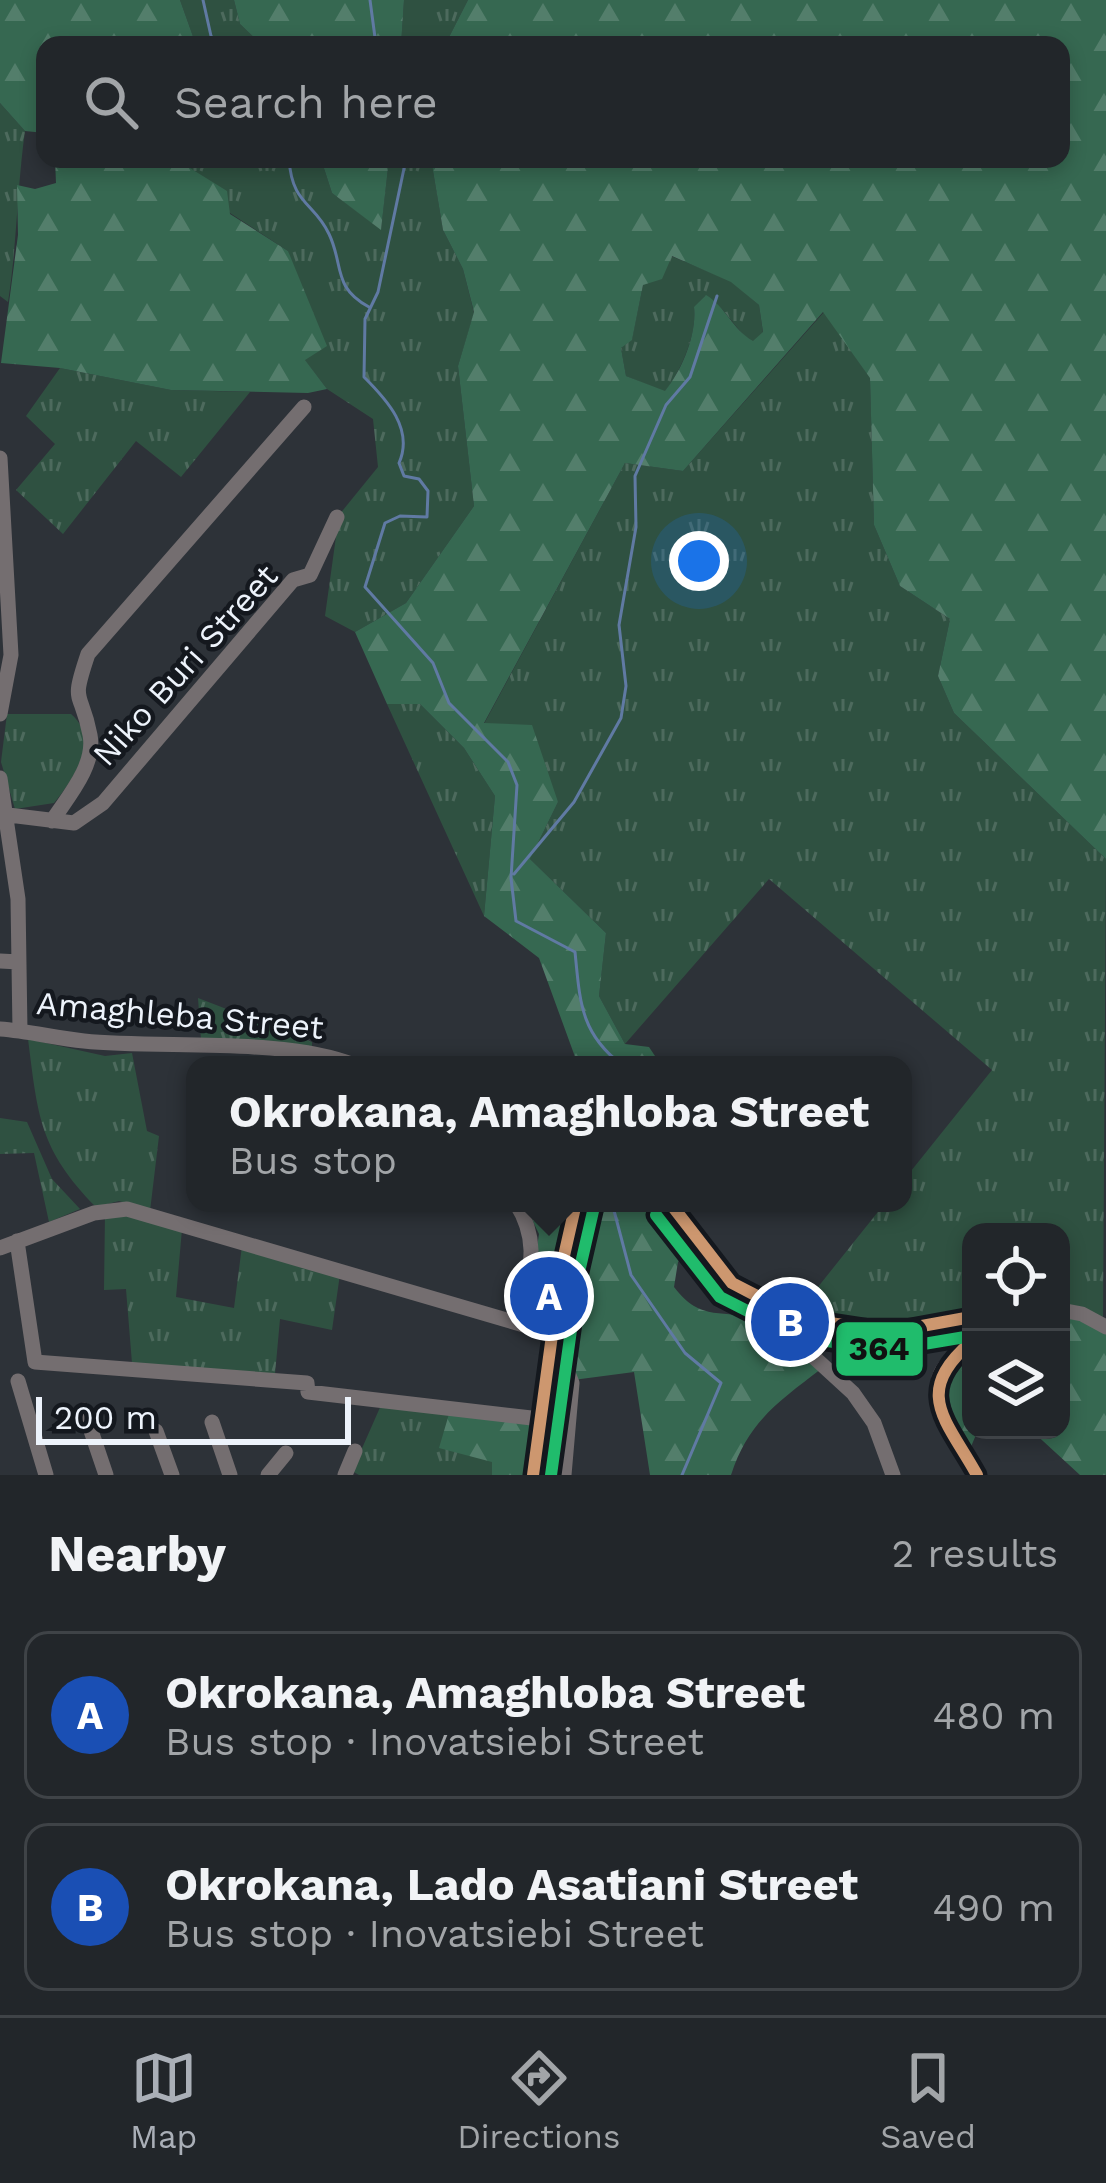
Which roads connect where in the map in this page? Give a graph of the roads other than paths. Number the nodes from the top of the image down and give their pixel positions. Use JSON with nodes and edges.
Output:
{"nodes":[{"id":1,"x":304,"y":407,"type":"dead end"},
{"id":2,"x":0,"y":458,"type":"edge"},
{"id":3,"x":337,"y":517,"type":"dead end"},
{"id":4,"x":2,"y":546,"type":"edge"},
{"id":5,"x":3,"y":682,"type":"edge"},
{"id":6,"x":0,"y":714,"type":"edge"},
{"id":7,"x":0,"y":778,"type":"edge"},
{"id":8,"x":4,"y":814,"type":"edge"},
{"id":9,"x":52,"y":821,"type":"junction"},
{"id":10,"x":0,"y":961,"type":"edge"},
{"id":11,"x":19,"y":962,"type":"junction"},
{"id":12,"x":0,"y":1029,"type":"edge"},
{"id":13,"x":20,"y":1030,"type":"junction"},
{"id":14,"x":316,"y":1056,"type":"edge"},
{"id":15,"x":522,"y":1212,"type":"edge"},
{"id":16,"x":574,"y":1212,"type":"edge"},
{"id":17,"x":677,"y":1212,"type":"edge"},
{"id":18,"x":17,"y":1241,"type":"junction"},
{"id":19,"x":0,"y":1248,"type":"edge"},
{"id":20,"x":744,"y":1294,"type":"junction"},
{"id":21,"x":1070,"y":1312,"type":"edge"},
{"id":22,"x":962,"y":1320,"type":"edge"},
{"id":23,"x":519,"y":1324,"type":"junction"},
{"id":24,"x":1106,"y":1327,"type":"edge"},
{"id":25,"x":551,"y":1333,"type":"junction"},
{"id":26,"x":962,"y":1350,"type":"edge"},
{"id":27,"x":18,"y":1381,"type":"dead end"},
{"id":28,"x":84,"y":1410,"type":"dead end"},
{"id":29,"x":540,"y":1419,"type":"junction"},
{"id":30,"x":212,"y":1422,"type":"dead end"},
{"id":31,"x":156,"y":1431,"type":"dead end"},
{"id":32,"x":355,"y":1451,"type":"dead end"},
{"id":33,"x":286,"y":1453,"type":"dead end"},
{"id":34,"x":348,"y":1474,"type":"edge"},
{"id":35,"x":46,"y":1475,"type":"edge"},
{"id":36,"x":106,"y":1475,"type":"edge"},
{"id":37,"x":172,"y":1475,"type":"edge"},
{"id":38,"x":230,"y":1475,"type":"edge"},
{"id":39,"x":268,"y":1475,"type":"edge"},
{"id":40,"x":533,"y":1475,"type":"edge"},
{"id":41,"x":564,"y":1475,"type":"edge"},
{"id":42,"x":892,"y":1475,"type":"edge"},
{"id":43,"x":977,"y":1475,"type":"edge"}],
"edges":[{"from":1,"to":9,"type":"street"},
{"from":2,"to":4,"type":"street"},
{"from":3,"to":9,"type":"street","name":"Niko Buri Street"},
{"from":4,"to":5,"type":"street"},
{"from":5,"to":6,"type":"street"},
{"from":7,"to":8,"type":"street"},
{"from":8,"to":9,"type":"street"},
{"from":8,"to":11,"type":"street"},
{"from":10,"to":11,"type":"street"},
{"from":11,"to":13,"type":"street"},
{"from":12,"to":13,"type":"street","name":"Amaghleba Street"},
{"from":13,"to":14,"type":"street","name":"Amaghleba Street"},
{"from":15,"to":23,"type":"street"},
{"from":16,"to":25,"type":"street"},
{"from":17,"to":20,"type":"street"},
{"from":18,"to":19,"type":"street"},
{"from":18,"to":23,"type":"street"},
{"from":18,"to":29,"type":"street"},
{"from":20,"to":22,"type":"street"},
{"from":20,"to":42,"type":"street"},
{"from":21,"to":24,"type":"street"},
{"from":23,"to":25,"type":"street"},
{"from":25,"to":29,"type":"street"},
{"from":25,"to":41,"type":"street"},
{"from":26,"to":43,"type":"street"},
{"from":27,"to":35,"type":"street"},
{"from":28,"to":36,"type":"street"},
{"from":29,"to":40,"type":"street"},
{"from":30,"to":38,"type":"street"},
{"from":31,"to":37,"type":"street"},
{"from":32,"to":34,"type":"street"},
{"from":33,"to":39,"type":"street"}]}
